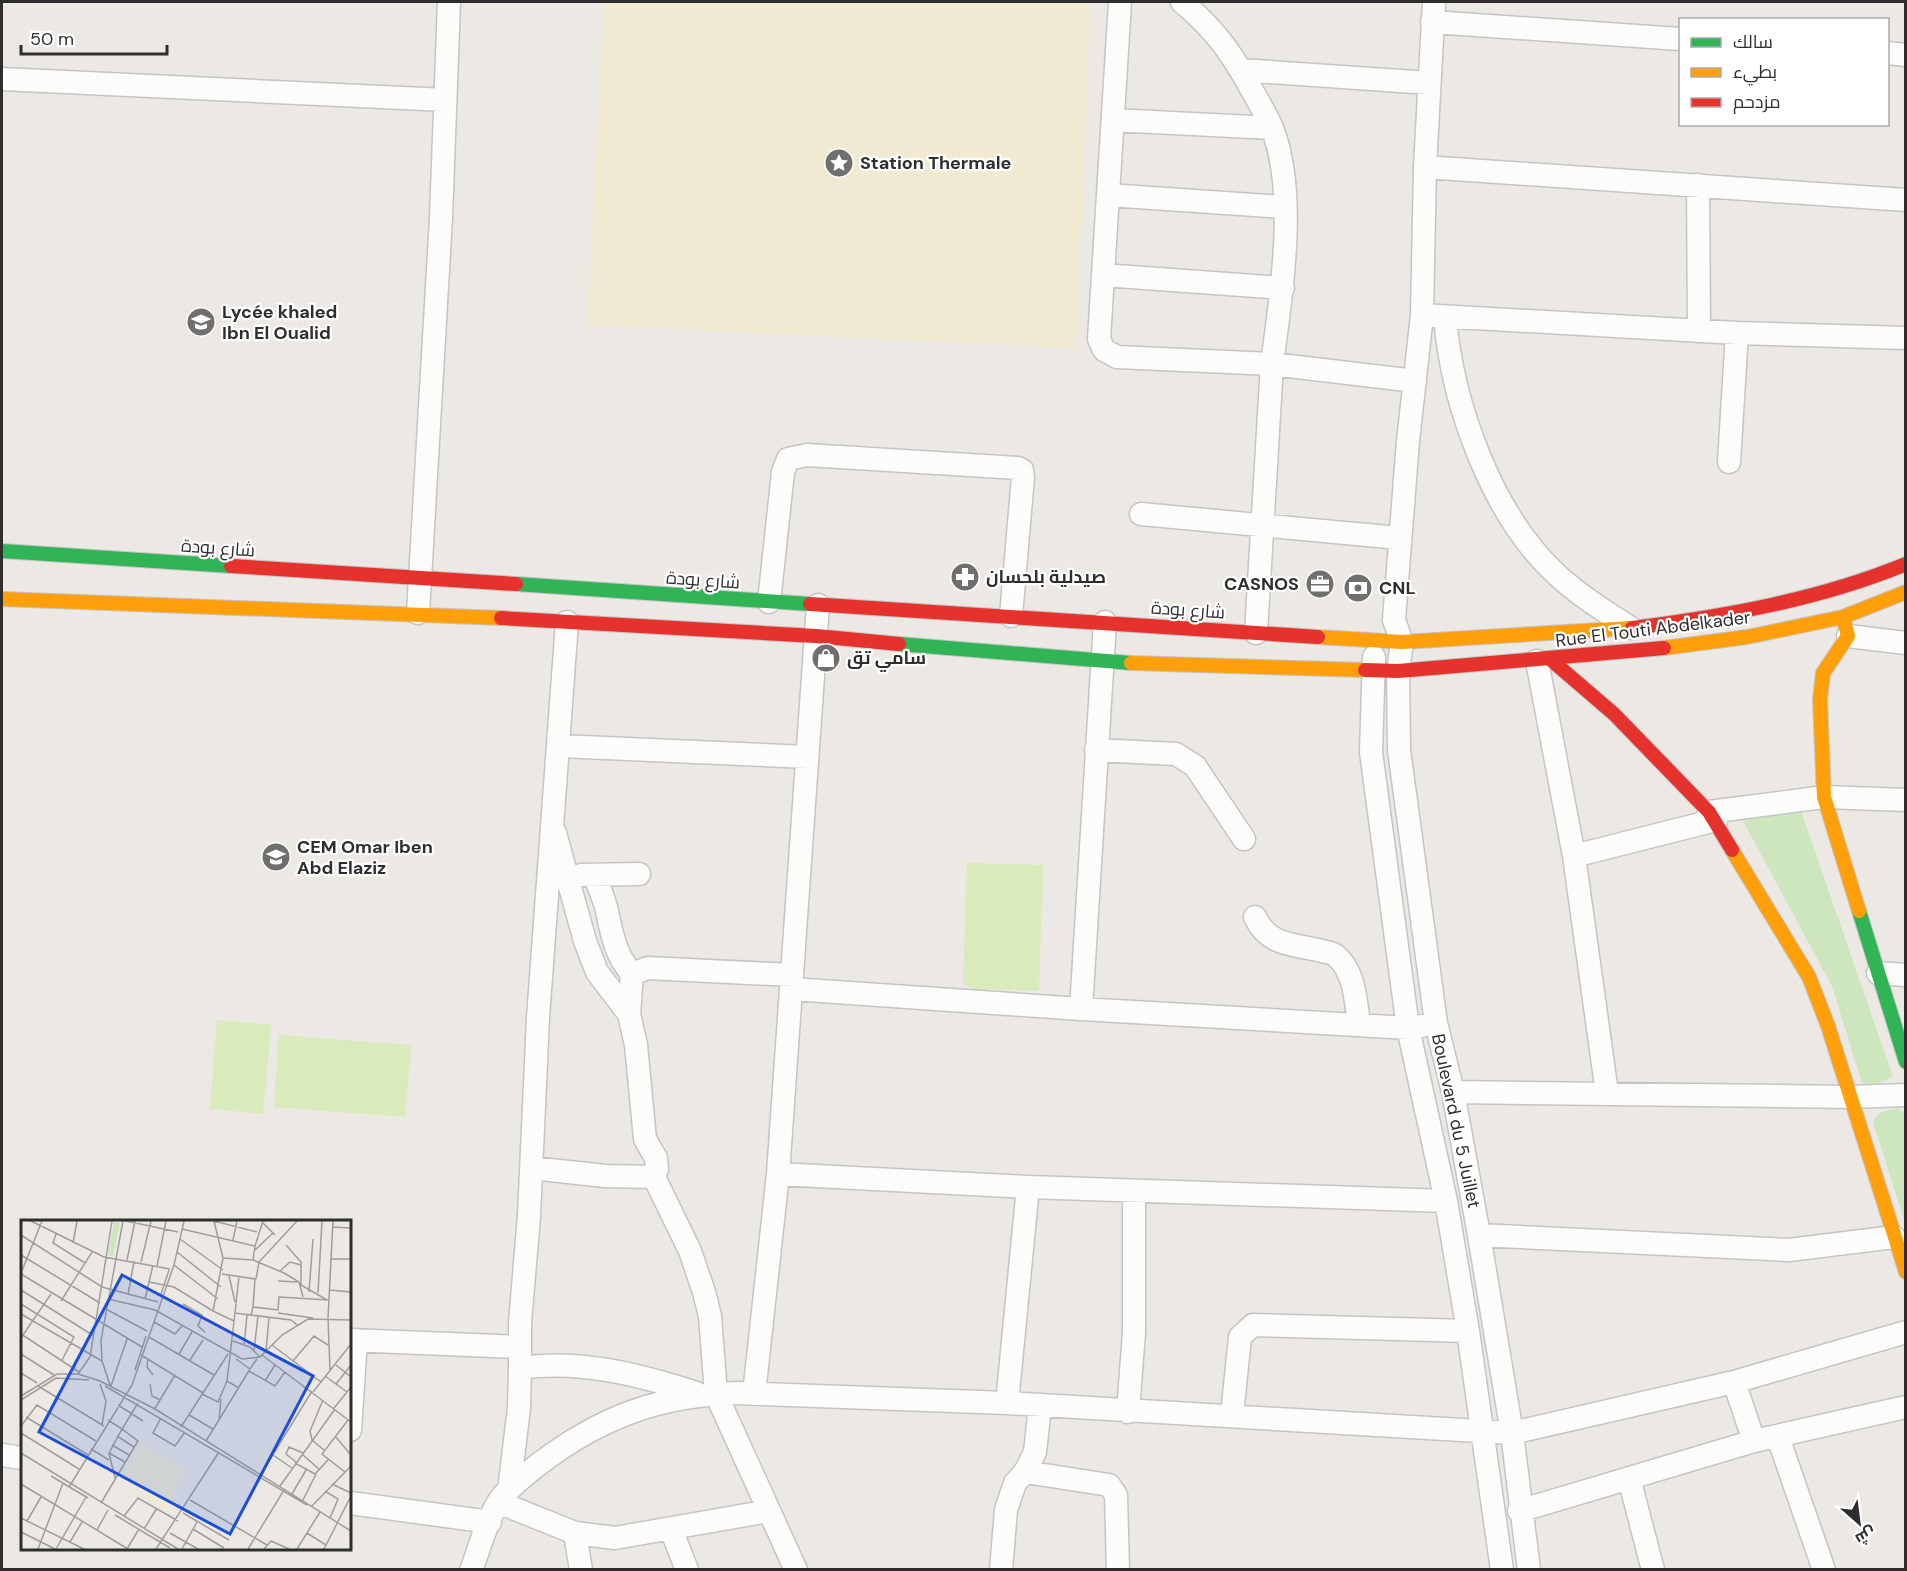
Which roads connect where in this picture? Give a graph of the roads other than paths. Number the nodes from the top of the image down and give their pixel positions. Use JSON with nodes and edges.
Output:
{"nodes":[{"id":1,"x":449,"y":2,"type":"edge"},
{"id":2,"x":1120,"y":2,"type":"edge"},
{"id":3,"x":1182,"y":2,"type":"edge"},
{"id":4,"x":1433,"y":12,"type":"edge"},
{"id":5,"x":1679,"y":39,"type":"edge"},
{"id":6,"x":1889,"y":53,"type":"edge"},
{"id":7,"x":1905,"y":55,"type":"edge"},
{"id":8,"x":1241,"y":70,"type":"junction"},
{"id":9,"x":2,"y":79,"type":"edge"},
{"id":10,"x":1429,"y":83,"type":"junction"},
{"id":11,"x":445,"y":100,"type":"junction"},
{"id":12,"x":1113,"y":120,"type":"junction"},
{"id":13,"x":1272,"y":129,"type":"junction"},
{"id":14,"x":1425,"y":167,"type":"junction"},
{"id":15,"x":1698,"y":184,"type":"junction"},
{"id":16,"x":1108,"y":195,"type":"junction"},
{"id":17,"x":1905,"y":200,"type":"edge"},
{"id":18,"x":1284,"y":207,"type":"junction"},
{"id":19,"x":1103,"y":275,"type":"junction"},
{"id":20,"x":1283,"y":288,"type":"junction"},
{"id":21,"x":1422,"y":315,"type":"junction"},
{"id":22,"x":1445,"y":317,"type":"junction"},
{"id":23,"x":1699,"y":332,"type":"junction"},
{"id":24,"x":1737,"y":333,"type":"junction"},
{"id":25,"x":1905,"y":338,"type":"edge"},
{"id":26,"x":1272,"y":364,"type":"junction"},
{"id":27,"x":1415,"y":381,"type":"junction"},
{"id":28,"x":1729,"y":462,"type":"dead end"},
{"id":29,"x":1141,"y":514,"type":"dead end"},
{"id":30,"x":1262,"y":525,"type":"junction"},
{"id":31,"x":1399,"y":538,"type":"junction"},
{"id":32,"x":2,"y":551,"type":"edge"},
{"id":33,"x":1905,"y":564,"type":"edge"},
{"id":34,"x":420,"y":580,"type":"junction"},
{"id":35,"x":1905,"y":592,"type":"edge"},
{"id":36,"x":2,"y":599,"type":"edge"},
{"id":37,"x":769,"y":602,"type":"junction"},
{"id":38,"x":818,"y":605,"type":"junction"},
{"id":39,"x":418,"y":614,"type":"junction"},
{"id":40,"x":1011,"y":616,"type":"junction"},
{"id":41,"x":1394,"y":620,"type":"junction"},
{"id":42,"x":567,"y":622,"type":"junction"},
{"id":43,"x":1105,"y":622,"type":"junction"},
{"id":44,"x":1846,"y":627,"type":"junction"},
{"id":45,"x":1631,"y":628,"type":"junction"},
{"id":46,"x":1256,"y":633,"type":"junction"},
{"id":47,"x":816,"y":636,"type":"junction"},
{"id":48,"x":1377,"y":641,"type":"junction"},
{"id":49,"x":1402,"y":642,"type":"junction"},
{"id":50,"x":1905,"y":643,"type":"edge"},
{"id":51,"x":1543,"y":660,"type":"junction"},
{"id":52,"x":1102,"y":662,"type":"junction"},
{"id":53,"x":1372,"y":670,"type":"junction"},
{"id":54,"x":1398,"y":671,"type":"junction"},
{"id":55,"x":560,"y":746,"type":"junction"},
{"id":56,"x":1096,"y":750,"type":"junction"},
{"id":57,"x":807,"y":757,"type":"junction"},
{"id":58,"x":1824,"y":796,"type":"junction"},
{"id":59,"x":1905,"y":800,"type":"edge"},
{"id":60,"x":1713,"y":816,"type":"junction"},
{"id":61,"x":551,"y":820,"type":"junction"},
{"id":62,"x":1244,"y":839,"type":"dead end"},
{"id":63,"x":1574,"y":856,"type":"junction"},
{"id":64,"x":639,"y":874,"type":"dead end"},
{"id":65,"x":568,"y":875,"type":"junction"},
{"id":66,"x":594,"y":875,"type":"junction"},
{"id":67,"x":1255,"y":917,"type":"dead end"},
{"id":68,"x":1878,"y":973,"type":"junction"},
{"id":69,"x":632,"y":974,"type":"junction"},
{"id":70,"x":1905,"y":975,"type":"edge"},
{"id":71,"x":792,"y":982,"type":"junction"},
{"id":72,"x":1081,"y":1010,"type":"junction"},
{"id":73,"x":628,"y":1014,"type":"junction"},
{"id":74,"x":1436,"y":1023,"type":"junction"},
{"id":75,"x":1359,"y":1025,"type":"junction"},
{"id":76,"x":1408,"y":1028,"type":"junction"},
{"id":77,"x":1905,"y":1062,"type":"edge"},
{"id":78,"x":1452,"y":1092,"type":"junction"},
{"id":79,"x":1607,"y":1093,"type":"junction"},
{"id":80,"x":1905,"y":1095,"type":"edge"},
{"id":81,"x":1850,"y":1097,"type":"junction"},
{"id":82,"x":532,"y":1167,"type":"junction"},
{"id":83,"x":778,"y":1174,"type":"junction"},
{"id":84,"x":654,"y":1177,"type":"junction"},
{"id":85,"x":1028,"y":1187,"type":"junction"},
{"id":86,"x":1134,"y":1191,"type":"junction"},
{"id":87,"x":1446,"y":1201,"type":"junction"},
{"id":88,"x":1479,"y":1235,"type":"junction"},
{"id":89,"x":1894,"y":1237,"type":"junction"},
{"id":90,"x":1905,"y":1272,"type":"edge"},
{"id":91,"x":1468,"y":1331,"type":"junction"},
{"id":92,"x":1905,"y":1332,"type":"edge"},
{"id":93,"x":352,"y":1340,"type":"edge"},
{"id":94,"x":519,"y":1358,"type":"junction"},
{"id":95,"x":1734,"y":1382,"type":"junction"},
{"id":96,"x":351,"y":1385,"type":"edge"},
{"id":97,"x":708,"y":1394,"type":"junction"},
{"id":98,"x":754,"y":1394,"type":"junction"},
{"id":99,"x":1007,"y":1403,"type":"junction"},
{"id":100,"x":1040,"y":1406,"type":"junction"},
{"id":101,"x":1905,"y":1407,"type":"edge"},
{"id":102,"x":1128,"y":1412,"type":"junction"},
{"id":103,"x":1232,"y":1415,"type":"junction"},
{"id":104,"x":1483,"y":1430,"type":"junction"},
{"id":105,"x":1512,"y":1433,"type":"junction"},
{"id":106,"x":1778,"y":1437,"type":"junction"},
{"id":107,"x":1754,"y":1441,"type":"junction"},
{"id":108,"x":2,"y":1455,"type":"edge"},
{"id":109,"x":21,"y":1458,"type":"edge"},
{"id":110,"x":1025,"y":1472,"type":"junction"},
{"id":111,"x":1629,"y":1478,"type":"junction"},
{"id":112,"x":351,"y":1503,"type":"edge"},
{"id":113,"x":1520,"y":1511,"type":"junction"},
{"id":114,"x":769,"y":1512,"type":"junction"},
{"id":115,"x":495,"y":1514,"type":"junction"},
{"id":116,"x":671,"y":1528,"type":"junction"},
{"id":117,"x":575,"y":1533,"type":"junction"},
{"id":118,"x":471,"y":1569,"type":"edge"},
{"id":119,"x":581,"y":1569,"type":"edge"},
{"id":120,"x":687,"y":1569,"type":"edge"},
{"id":121,"x":796,"y":1569,"type":"edge"},
{"id":122,"x":1001,"y":1569,"type":"edge"},
{"id":123,"x":1118,"y":1569,"type":"edge"},
{"id":124,"x":1502,"y":1569,"type":"edge"},
{"id":125,"x":1529,"y":1569,"type":"edge"},
{"id":126,"x":1653,"y":1569,"type":"edge"},
{"id":127,"x":1824,"y":1569,"type":"edge"}],
"edges":[{"from":1,"to":11,"type":"street"},
{"from":2,"to":12,"type":"street"},
{"from":3,"to":8,"type":"street"},
{"from":4,"to":5,"type":"street"},
{"from":4,"to":10,"type":"street"},
{"from":6,"to":7,"type":"street"},
{"from":8,"to":10,"type":"street"},
{"from":8,"to":13,"type":"street"},
{"from":9,"to":11,"type":"street"},
{"from":10,"to":14,"type":"street"},
{"from":11,"to":34,"type":"street"},
{"from":12,"to":13,"type":"street"},
{"from":12,"to":16,"type":"street"},
{"from":13,"to":18,"type":"street"},
{"from":14,"to":15,"type":"street"},
{"from":14,"to":21,"type":"street"},
{"from":15,"to":17,"type":"street"},
{"from":15,"to":23,"type":"street"},
{"from":16,"to":18,"type":"street"},
{"from":16,"to":19,"type":"street"},
{"from":18,"to":20,"type":"street"},
{"from":19,"to":20,"type":"street"},
{"from":19,"to":26,"type":"street"},
{"from":20,"to":26,"type":"street"},
{"from":21,"to":22,"type":"street"},
{"from":21,"to":27,"type":"street"},
{"from":22,"to":23,"type":"street"},
{"from":22,"to":45,"type":"street"},
{"from":23,"to":24,"type":"street"},
{"from":24,"to":25,"type":"street"},
{"from":24,"to":28,"type":"street"},
{"from":26,"to":27,"type":"street"},
{"from":26,"to":30,"type":"street"},
{"from":27,"to":31,"type":"street"},
{"from":29,"to":30,"type":"street"},
{"from":30,"to":31,"type":"street"},
{"from":30,"to":46,"type":"street"},
{"from":31,"to":41,"type":"street"},
{"from":32,"to":34,"type":"street","name":"شارع بودة"},
{"from":33,"to":45,"type":"street","name":"Rue El Touti Abdelkader"},
{"from":34,"to":37,"type":"street","name":"شارع بودة"},
{"from":34,"to":39,"type":"street"},
{"from":35,"to":44,"type":"street","name":"Rue El Touti Abdelkader"},
{"from":36,"to":39,"type":"street"},
{"from":37,"to":38,"type":"street","name":"شارع بودة"},
{"from":37,"to":40,"type":"street"},
{"from":38,"to":40,"type":"street","name":"شارع بودة"},
{"from":38,"to":47,"type":"street"},
{"from":39,"to":42,"type":"street"},
{"from":40,"to":43,"type":"street","name":"شارع بودة"},
{"from":41,"to":48,"type":"street"},
{"from":41,"to":49,"type":"street"},
{"from":42,"to":47,"type":"street"},
{"from":42,"to":55,"type":"street"},
{"from":43,"to":46,"type":"street","name":"شارع بودة"},
{"from":43,"to":52,"type":"street"},
{"from":44,"to":50,"type":"street"},
{"from":44,"to":51,"type":"street","name":"Rue El Touti Abdelkader"},
{"from":44,"to":58,"type":"street"},
{"from":45,"to":49,"type":"street","name":"Rue El Touti Abdelkader"},
{"from":46,"to":48,"type":"street","name":"شارع بودة"},
{"from":47,"to":52,"type":"street"},
{"from":47,"to":57,"type":"street"},
{"from":48,"to":49,"type":"street","name":"شارع بودة"},
{"from":48,"to":53,"type":"street"},
{"from":49,"to":54,"type":"street","name":"Boulevard du 5 Juillet"},
{"from":51,"to":54,"type":"street","name":"Rue El Touti Abdelkader"},
{"from":51,"to":60,"type":"street"},
{"from":51,"to":63,"type":"street"},
{"from":52,"to":53,"type":"street"},
{"from":52,"to":56,"type":"street"},
{"from":53,"to":54,"type":"street"},
{"from":53,"to":76,"type":"street"},
{"from":54,"to":74,"type":"street","name":"Boulevard du 5 Juillet"},
{"from":55,"to":57,"type":"street"},
{"from":55,"to":61,"type":"street"},
{"from":56,"to":62,"type":"street"},
{"from":56,"to":72,"type":"street"},
{"from":57,"to":71,"type":"street"},
{"from":58,"to":59,"type":"street"},
{"from":58,"to":60,"type":"street"},
{"from":58,"to":68,"type":"street"},
{"from":60,"to":63,"type":"street"},
{"from":60,"to":81,"type":"street"},
{"from":61,"to":65,"type":"street"},
{"from":61,"to":82,"type":"street"},
{"from":63,"to":79,"type":"street"},
{"from":64,"to":66,"type":"street"},
{"from":65,"to":66,"type":"street"},
{"from":65,"to":73,"type":"street"},
{"from":66,"to":69,"type":"street"},
{"from":67,"to":75,"type":"street"},
{"from":68,"to":70,"type":"street"},
{"from":68,"to":77,"type":"street"},
{"from":69,"to":71,"type":"street"},
{"from":69,"to":73,"type":"street"},
{"from":71,"to":72,"type":"street"},
{"from":71,"to":83,"type":"street"},
{"from":72,"to":75,"type":"street"},
{"from":73,"to":84,"type":"street"},
{"from":74,"to":76,"type":"street"},
{"from":74,"to":78,"type":"street","name":"Boulevard du 5 Juillet"},
{"from":75,"to":76,"type":"street"},
{"from":76,"to":87,"type":"street"},
{"from":78,"to":79,"type":"street"},
{"from":78,"to":88,"type":"street","name":"Boulevard du 5 Juillet"},
{"from":79,"to":81,"type":"street"},
{"from":80,"to":81,"type":"street"},
{"from":81,"to":89,"type":"street"},
{"from":82,"to":84,"type":"street"},
{"from":82,"to":94,"type":"street"},
{"from":83,"to":85,"type":"street"},
{"from":83,"to":98,"type":"street"},
{"from":84,"to":97,"type":"street"},
{"from":85,"to":86,"type":"street"},
{"from":85,"to":99,"type":"street"},
{"from":86,"to":87,"type":"street"},
{"from":86,"to":102,"type":"street"},
{"from":87,"to":91,"type":"street"},
{"from":88,"to":89,"type":"street"},
{"from":88,"to":105,"type":"street","name":"Boulevard du 5 Juillet"},
{"from":89,"to":90,"type":"street"},
{"from":91,"to":103,"type":"street"},
{"from":91,"to":104,"type":"street"},
{"from":92,"to":95,"type":"street"},
{"from":93,"to":94,"type":"street"},
{"from":93,"to":96,"type":"street"},
{"from":94,"to":97,"type":"street"},
{"from":94,"to":115,"type":"street"},
{"from":95,"to":105,"type":"street"},
{"from":95,"to":107,"type":"street"},
{"from":97,"to":98,"type":"street"},
{"from":97,"to":114,"type":"street"},
{"from":97,"to":115,"type":"street"},
{"from":98,"to":99,"type":"street"},
{"from":99,"to":100,"type":"street"},
{"from":100,"to":102,"type":"street"},
{"from":100,"to":110,"type":"street"},
{"from":101,"to":106,"type":"street"},
{"from":102,"to":103,"type":"street"},
{"from":103,"to":104,"type":"street"},
{"from":104,"to":105,"type":"street"},
{"from":104,"to":124,"type":"street"},
{"from":105,"to":113,"type":"street","name":"Boulevard du 5 Juillet"},
{"from":106,"to":107,"type":"street"},
{"from":106,"to":127,"type":"street"},
{"from":107,"to":111,"type":"street"},
{"from":108,"to":109,"type":"street"},
{"from":110,"to":122,"type":"street"},
{"from":110,"to":123,"type":"street"},
{"from":111,"to":113,"type":"street"},
{"from":111,"to":126,"type":"street"},
{"from":112,"to":115,"type":"street"},
{"from":113,"to":125,"type":"street","name":"Boulevard du 5 Juillet"},
{"from":114,"to":116,"type":"street"},
{"from":114,"to":121,"type":"street"},
{"from":115,"to":117,"type":"street"},
{"from":115,"to":118,"type":"street"},
{"from":116,"to":117,"type":"street"},
{"from":116,"to":120,"type":"street"},
{"from":117,"to":119,"type":"street"}]}
